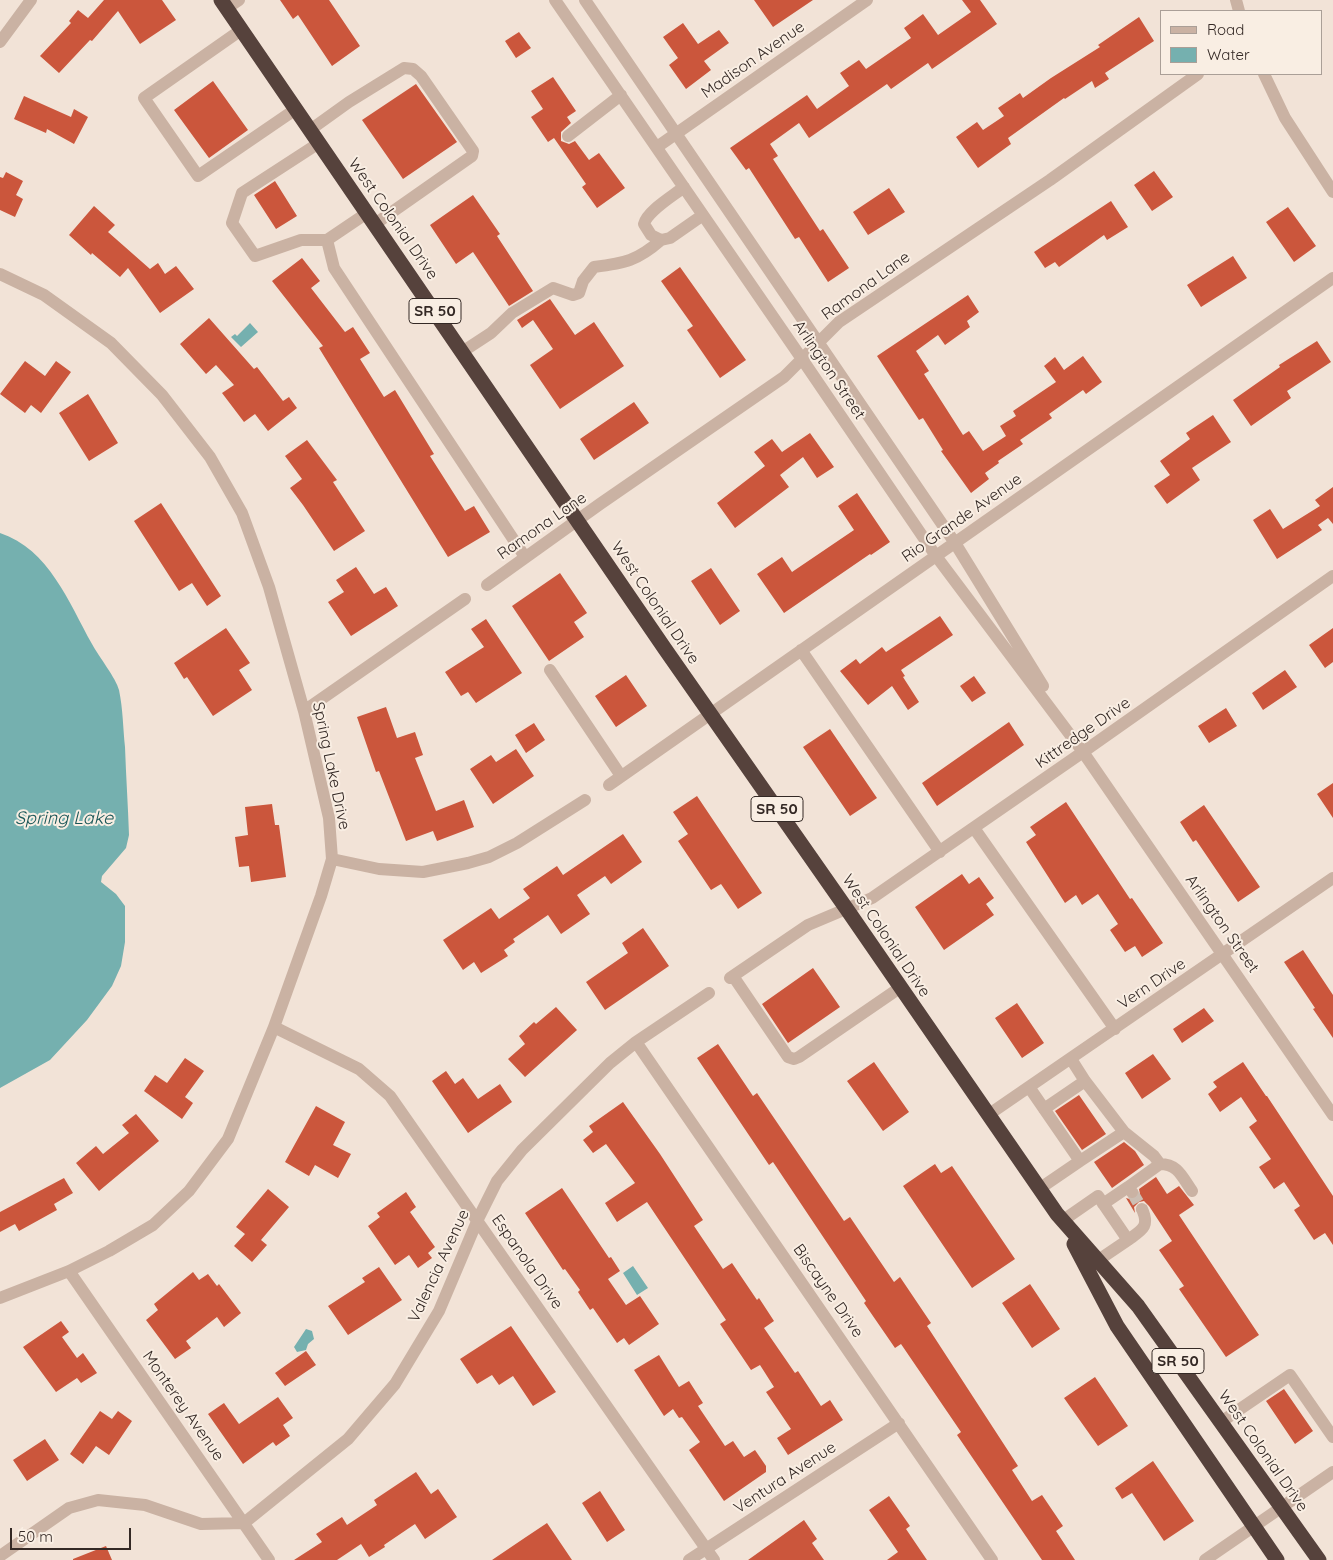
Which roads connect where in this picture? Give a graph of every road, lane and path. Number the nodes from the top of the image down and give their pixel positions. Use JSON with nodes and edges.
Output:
{"nodes":[{"id":1,"x":31,"y":0,"type":"edge"},
{"id":2,"x":556,"y":0,"type":"edge"},
{"id":3,"x":585,"y":0,"type":"edge"},
{"id":4,"x":867,"y":0,"type":"edge"},
{"id":5,"x":229,"y":3,"type":"edge"},
{"id":6,"x":241,"y":30,"type":"junction"},
{"id":7,"x":1,"y":38,"type":"edge"},
{"id":8,"x":1197,"y":75,"type":"edge"},
{"id":9,"x":1264,"y":75,"type":"edge"},
{"id":10,"x":621,"y":95,"type":"junction"},
{"id":11,"x":296,"y":109,"type":"junction"},
{"id":12,"x":310,"y":130,"type":"junction"},
{"id":13,"x":677,"y":133,"type":"junction"},
{"id":14,"x":568,"y":136,"type":"dead end"},
{"id":15,"x":319,"y":143,"type":"junction"},
{"id":16,"x":657,"y":147,"type":"junction"},
{"id":17,"x":684,"y":187,"type":"junction"},
{"id":18,"x":1333,"y":192,"type":"edge"},
{"id":19,"x":703,"y":215,"type":"junction"},
{"id":20,"x":371,"y":219,"type":"junction"},
{"id":21,"x":327,"y":240,"type":"junction"},
{"id":22,"x":662,"y":240,"type":"junction"},
{"id":23,"x":0,"y":274,"type":"edge"},
{"id":24,"x":1333,"y":278,"type":"edge"},
{"id":25,"x":819,"y":342,"type":"junction"},
{"id":26,"x":462,"y":352,"type":"junction"},
{"id":27,"x":802,"y":359,"type":"junction"},
{"id":28,"x":578,"y":521,"type":"junction"},
{"id":29,"x":954,"y":543,"type":"junction"},
{"id":30,"x":936,"y":556,"type":"junction"},
{"id":31,"x":525,"y":557,"type":"junction"},
{"id":32,"x":1333,"y":576,"type":"edge"},
{"id":33,"x":487,"y":585,"type":"dead end"},
{"id":34,"x":465,"y":599,"type":"dead end"},
{"id":35,"x":801,"y":650,"type":"junction"},
{"id":36,"x":550,"y":670,"type":"dead end"},
{"id":37,"x":304,"y":710,"type":"junction"},
{"id":38,"x":710,"y":714,"type":"junction"},
{"id":39,"x":1083,"y":752,"type":"junction"},
{"id":40,"x":621,"y":776,"type":"junction"},
{"id":41,"x":609,"y":785,"type":"dead end"},
{"id":42,"x":585,"y":800,"type":"dead end"},
{"id":43,"x":974,"y":828,"type":"junction"},
{"id":44,"x":940,"y":852,"type":"junction"},
{"id":45,"x":332,"y":859,"type":"junction"},
{"id":46,"x":1333,"y":878,"type":"edge"},
{"id":47,"x":846,"y":908,"type":"junction"},
{"id":48,"x":1223,"y":955,"type":"junction"},
{"id":49,"x":901,"y":987,"type":"junction"},
{"id":50,"x":708,"y":993,"type":"dead end"},
{"id":51,"x":274,"y":1027,"type":"junction"},
{"id":52,"x":1115,"y":1029,"type":"junction"},
{"id":53,"x":636,"y":1042,"type":"junction"},
{"id":54,"x":1071,"y":1059,"type":"junction"},
{"id":55,"x":1085,"y":1081,"type":"junction"},
{"id":56,"x":1029,"y":1087,"type":"junction"},
{"id":57,"x":1044,"y":1109,"type":"junction"},
{"id":58,"x":1333,"y":1115,"type":"edge"},
{"id":59,"x":988,"y":1116,"type":"junction"},
{"id":60,"x":1124,"y":1132,"type":"junction"},
{"id":61,"x":1080,"y":1161,"type":"junction"},
{"id":62,"x":1160,"y":1164,"type":"junction"},
{"id":63,"x":1039,"y":1189,"type":"junction"},
{"id":64,"x":1192,"y":1191,"type":"dead end"},
{"id":65,"x":1103,"y":1204,"type":"junction"},
{"id":66,"x":1142,"y":1209,"type":"tunnel mouth"},
{"id":67,"x":478,"y":1219,"type":"junction"},
{"id":68,"x":1063,"y":1222,"type":"junction"},
{"id":69,"x":1128,"y":1240,"type":"junction"},
{"id":70,"x":1097,"y":1261,"type":"junction"},
{"id":71,"x":69,"y":1270,"type":"junction"},
{"id":72,"x":0,"y":1298,"type":"edge"},
{"id":73,"x":1221,"y":1422,"type":"junction"},
{"id":74,"x":898,"y":1423,"type":"junction"},
{"id":75,"x":1333,"y":1437,"type":"edge"},
{"id":76,"x":1333,"y":1472,"type":"edge"},
{"id":77,"x":1281,"y":1508,"type":"junction"},
{"id":78,"x":244,"y":1524,"type":"junction"},
{"id":79,"x":1254,"y":1527,"type":"junction"},
{"id":80,"x":706,"y":1549,"type":"junction"},
{"id":81,"x":0,"y":1556,"type":"edge"},
{"id":82,"x":269,"y":1560,"type":"edge"},
{"id":83,"x":689,"y":1560,"type":"edge"},
{"id":84,"x":714,"y":1560,"type":"edge"},
{"id":85,"x":992,"y":1560,"type":"edge"},
{"id":86,"x":1205,"y":1560,"type":"edge"},
{"id":87,"x":1277,"y":1560,"type":"edge"},
{"id":88,"x":1319,"y":1560,"type":"edge"}],
"edges":[{"from":1,"to":7,"type":"street"},
{"from":2,"to":10,"type":"street","name":"Arlington Street"},
{"from":3,"to":13,"type":"street","name":"Arlington Street"},
{"from":4,"to":13,"type":"street","name":"Madison Avenue"},
{"from":5,"to":6,"type":"highway","name":"West Colonial Drive","number":"SR 50"},
{"from":6,"to":11,"type":"highway","name":"West Colonial Drive","number":"SR 50"},
{"from":6,"to":11,"type":"street"},
{"from":8,"to":25,"type":"street","name":"Ramona Lane"},
{"from":9,"to":18,"type":"street"},
{"from":10,"to":14,"type":"street"},
{"from":10,"to":16,"type":"street","name":"Arlington Street"},
{"from":11,"to":12,"type":"highway","name":"West Colonial Drive","number":"SR 50"},
{"from":12,"to":15,"type":"highway","name":"West Colonial Drive","number":"SR 50"},
{"from":12,"to":20,"type":"street"},
{"from":13,"to":16,"type":"street","name":"Madison Avenue"},
{"from":13,"to":25,"type":"street","name":"Arlington Street"},
{"from":15,"to":20,"type":"highway","name":"West Colonial Drive","number":"SR 50"},
{"from":15,"to":21,"type":"street"},
{"from":16,"to":17,"type":"street","name":"Arlington Street"},
{"from":17,"to":19,"type":"street","name":"Arlington Street"},
{"from":17,"to":22,"type":"street"},
{"from":19,"to":22,"type":"street"},
{"from":19,"to":27,"type":"street","name":"Arlington Street"},
{"from":20,"to":21,"type":"street"},
{"from":20,"to":26,"type":"highway","name":"West Colonial Drive","number":"SR 50"},
{"from":21,"to":31,"type":"street"},
{"from":22,"to":26,"type":"street"},
{"from":23,"to":37,"type":"street","name":"Spring Lake Drive"},
{"from":24,"to":29,"type":"street","name":"Rio Grande Avenue"},
{"from":25,"to":27,"type":"street","name":"Ramona Lane"},
{"from":25,"to":29,"type":"street","name":"Arlington Street"},
{"from":26,"to":28,"type":"highway","name":"West Colonial Drive","number":"SR 50"},
{"from":27,"to":28,"type":"street","name":"Ramona Lane"},
{"from":27,"to":30,"type":"street","name":"Arlington Street"},
{"from":28,"to":31,"type":"street","name":"Ramona Lane"},
{"from":28,"to":38,"type":"highway","name":"West Colonial Drive","number":"SR 50"},
{"from":29,"to":30,"type":"street","name":"Rio Grande Avenue"},
{"from":29,"to":39,"type":"street","name":"Arlington Street"},
{"from":30,"to":35,"type":"street","name":"Rio Grande Avenue"},
{"from":30,"to":39,"type":"street","name":"Arlington Street"},
{"from":31,"to":33,"type":"street","name":"Ramona Lane"},
{"from":32,"to":39,"type":"street","name":"Kittredge Drive"},
{"from":34,"to":37,"type":"street"},
{"from":35,"to":38,"type":"street","name":"Rio Grande Avenue"},
{"from":35,"to":44,"type":"street"},
{"from":36,"to":40,"type":"street"},
{"from":37,"to":45,"type":"street","name":"Spring Lake Drive"},
{"from":38,"to":40,"type":"street","name":"Rio Grande Avenue"},
{"from":38,"to":47,"type":"highway","name":"West Colonial Drive","number":"SR 50"},
{"from":39,"to":43,"type":"street","name":"Kittredge Drive"},
{"from":39,"to":48,"type":"street","name":"Arlington Street"},
{"from":40,"to":41,"type":"street","name":"Rio Grande Avenue"},
{"from":42,"to":45,"type":"street"},
{"from":43,"to":44,"type":"street","name":"Kittredge Drive"},
{"from":43,"to":52,"type":"street"},
{"from":44,"to":47,"type":"street","name":"Kittredge Drive"},
{"from":45,"to":51,"type":"street","name":"Spring Lake Drive"},
{"from":46,"to":48,"type":"street","name":"Vern Drive"},
{"from":47,"to":49,"type":"highway","name":"West Colonial Drive","number":"SR 50"},
{"from":47,"to":49,"type":"street"},
{"from":48,"to":52,"type":"street","name":"Vern Drive"},
{"from":48,"to":58,"type":"street","name":"Arlington Street"},
{"from":49,"to":59,"type":"highway","name":"West Colonial Drive","number":"SR 50"},
{"from":50,"to":53,"type":"street","name":"Valencia Avenue"},
{"from":51,"to":67,"type":"street","name":"Espanola Drive"},
{"from":51,"to":71,"type":"street","name":"Spring Lake Drive"},
{"from":52,"to":54,"type":"street","name":"Vern Drive"},
{"from":53,"to":67,"type":"street","name":"Valencia Avenue"},
{"from":53,"to":74,"type":"street","name":"Biscayne Drive"},
{"from":54,"to":55,"type":"street"},
{"from":54,"to":56,"type":"street","name":"Vern Drive"},
{"from":55,"to":57,"type":"street"},
{"from":55,"to":60,"type":"street"},
{"from":56,"to":57,"type":"street"},
{"from":56,"to":59,"type":"street","name":"Vern Drive"},
{"from":57,"to":61,"type":"street"},
{"from":59,"to":63,"type":"highway","name":"West Colonial Drive","number":"SR 50"},
{"from":60,"to":61,"type":"street"},
{"from":60,"to":62,"type":"street"},
{"from":61,"to":63,"type":"street"},
{"from":62,"to":64,"type":"street"},
{"from":62,"to":65,"type":"street"},
{"from":63,"to":68,"type":"highway","name":"West Colonial Drive","number":"SR 50"},
{"from":65,"to":68,"type":"street"},
{"from":65,"to":69,"type":"street"},
{"from":66,"to":69,"type":"street"},
{"from":67,"to":78,"type":"street","name":"Valencia Avenue"},
{"from":67,"to":80,"type":"street","name":"Espanola Drive"},
{"from":68,"to":70,"type":"highway","name":"West Colonial Drive","number":"SR 50"},
{"from":68,"to":79,"type":"highway","name":"West Colonial Drive","number":"SR 50"},
{"from":69,"to":70,"type":"street"},
{"from":70,"to":73,"type":"highway","name":"West Colonial Drive","number":"SR 50"},
{"from":71,"to":72,"type":"street","name":"Spring Lake Drive"},
{"from":71,"to":78,"type":"street","name":"Monterey Avenue"},
{"from":73,"to":75,"type":"street"},
{"from":73,"to":77,"type":"highway","name":"West Colonial Drive","number":"SR 50"},
{"from":74,"to":80,"type":"street","name":"Ventura Avenue"},
{"from":74,"to":85,"type":"street","name":"Biscayne Drive"},
{"from":76,"to":77,"type":"street"},
{"from":77,"to":79,"type":"street"},
{"from":77,"to":88,"type":"highway","name":"West Colonial Drive","number":"SR 50"},
{"from":78,"to":81,"type":"street"},
{"from":78,"to":82,"type":"street","name":"Monterey Avenue"},
{"from":79,"to":86,"type":"street"},
{"from":79,"to":87,"type":"highway","name":"West Colonial Drive","number":"SR 50"},
{"from":80,"to":83,"type":"street","name":"Ventura Avenue"},
{"from":80,"to":84,"type":"street","name":"Espanola Drive"}]}
